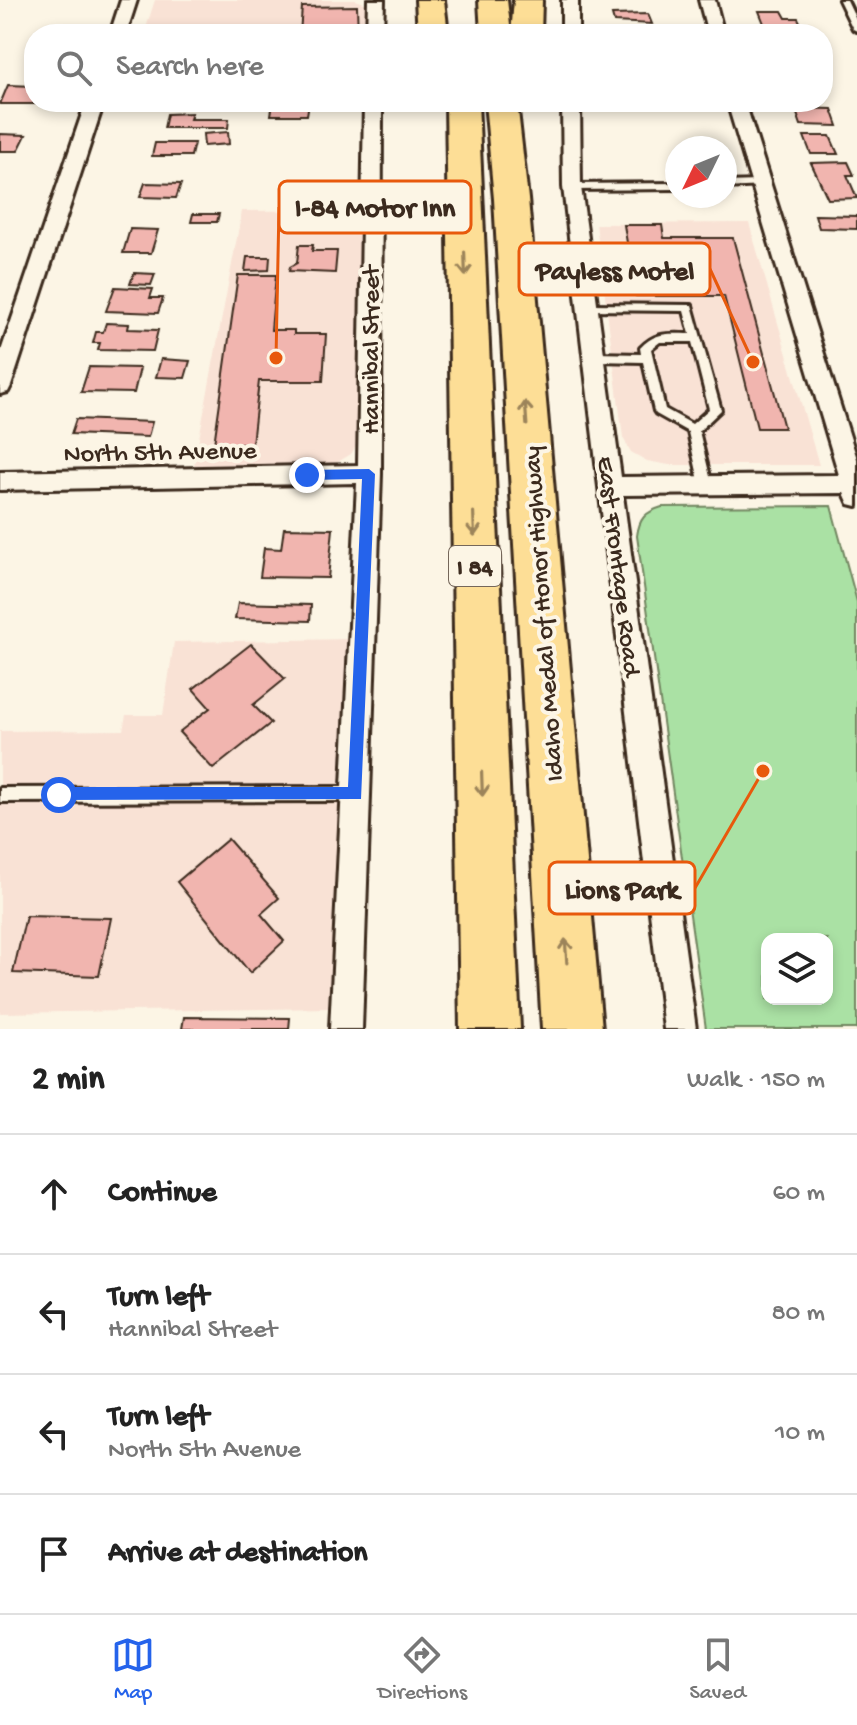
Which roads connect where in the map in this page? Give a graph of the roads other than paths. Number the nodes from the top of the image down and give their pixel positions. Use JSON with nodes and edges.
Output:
{"nodes":[{"id":1,"x":129,"y":0,"type":"edge"},
{"id":2,"x":376,"y":0,"type":"edge"},
{"id":3,"x":430,"y":0,"type":"edge"},
{"id":4,"x":493,"y":0,"type":"edge"},
{"id":5,"x":528,"y":0,"type":"edge"},
{"id":6,"x":570,"y":0,"type":"edge"},
{"id":7,"x":707,"y":0,"type":"edge"},
{"id":8,"x":843,"y":0,"type":"edge"},
{"id":9,"x":121,"y":24,"type":"edge"},
{"id":10,"x":375,"y":24,"type":"edge"},
{"id":11,"x":432,"y":24,"type":"edge"},
{"id":12,"x":495,"y":24,"type":"edge"},
{"id":13,"x":527,"y":24,"type":"edge"},
{"id":14,"x":570,"y":24,"type":"edge"},
{"id":15,"x":713,"y":24,"type":"edge"},
{"id":16,"x":857,"y":29,"type":"edge"},
{"id":17,"x":92,"y":112,"type":"edge"},
{"id":18,"x":373,"y":112,"type":"edge"},
{"id":19,"x":442,"y":112,"type":"edge"},
{"id":20,"x":462,"y":112,"type":"edge"},
{"id":21,"x":502,"y":112,"type":"edge"},
{"id":22,"x":522,"y":112,"type":"edge"},
{"id":23,"x":571,"y":112,"type":"edge"},
{"id":24,"x":739,"y":112,"type":"edge"},
{"id":25,"x":462,"y":168,"type":"junction"},
{"id":26,"x":760,"y":184,"type":"junction"},
{"id":27,"x":737,"y":185,"type":"edge"},
{"id":28,"x":665,"y":186,"type":"edge"},
{"id":29,"x":572,"y":187,"type":"junction"},
{"id":30,"x":511,"y":199,"type":"junction"},
{"id":31,"x":589,"y":308,"type":"junction"},
{"id":32,"x":696,"y":338,"type":"junction"},
{"id":33,"x":595,"y":357,"type":"junction"},
{"id":34,"x":648,"y":358,"type":"junction"},
{"id":35,"x":0,"y":386,"type":"edge"},
{"id":36,"x":693,"y":430,"type":"junction"},
{"id":37,"x":369,"y":474,"type":"junction"},
{"id":38,"x":0,"y":481,"type":"edge"},
{"id":39,"x":706,"y":485,"type":"junction"},
{"id":40,"x":611,"y":486,"type":"junction"},
{"id":41,"x":856,"y":488,"type":"edge"},
{"id":42,"x":355,"y":794,"type":"junction"},
{"id":43,"x":0,"y":795,"type":"edge"},
{"id":44,"x":346,"y":1029,"type":"edge"},
{"id":45,"x":490,"y":1029,"type":"edge"},
{"id":46,"x":572,"y":1029,"type":"edge"},
{"id":47,"x":680,"y":1029,"type":"edge"}],
"edges":[{"from":1,"to":9,"type":"street"},
{"from":2,"to":10,"type":"street"},
{"from":3,"to":11,"type":"highway"},
{"from":4,"to":12,"type":"highway"},
{"from":5,"to":13,"type":"highway"},
{"from":6,"to":14,"type":"street"},
{"from":7,"to":15,"type":"street"},
{"from":8,"to":16,"type":"lane"},
{"from":17,"to":35,"type":"street"},
{"from":18,"to":37,"type":"street","name":"Hannibal Street"},
{"from":19,"to":25,"type":"highway"},
{"from":20,"to":25,"type":"highway","number":"I 84"},
{"from":21,"to":30,"type":"highway","number":"I 84"},
{"from":22,"to":30,"type":"highway"},
{"from":23,"to":29,"type":"street","name":"East Frontage Road"},
{"from":24,"to":26,"type":"street"},
{"from":25,"to":45,"type":"highway","number":"I 84","one_way":true},
{"from":26,"to":27,"type":"lane"},
{"from":26,"to":41,"type":"street"},
{"from":28,"to":29,"type":"lane"},
{"from":29,"to":31,"type":"street","name":"East Frontage Road"},
{"from":46,"to":30,"type":"highway","name":"Idaho Medal of Honor Highway","number":"I 84","one_way":true},
{"from":31,"to":32,"type":"lane"},
{"from":31,"to":33,"type":"street","name":"East Frontage Road"},
{"from":32,"to":34,"type":"lane"},
{"from":32,"to":36,"type":"lane"},
{"from":33,"to":34,"type":"lane"},
{"from":33,"to":40,"type":"street","name":"East Frontage Road"},
{"from":34,"to":36,"type":"lane"},
{"from":36,"to":39,"type":"lane"},
{"from":37,"to":38,"type":"street","name":"North 5th Avenue"},
{"from":37,"to":42,"type":"street","name":"Hannibal Street"},
{"from":39,"to":40,"type":"street"},
{"from":39,"to":41,"type":"street"},
{"from":40,"to":47,"type":"street","name":"East Frontage Road"},
{"from":42,"to":43,"type":"lane"},
{"from":42,"to":44,"type":"street","name":"Hannibal Street"}]}
